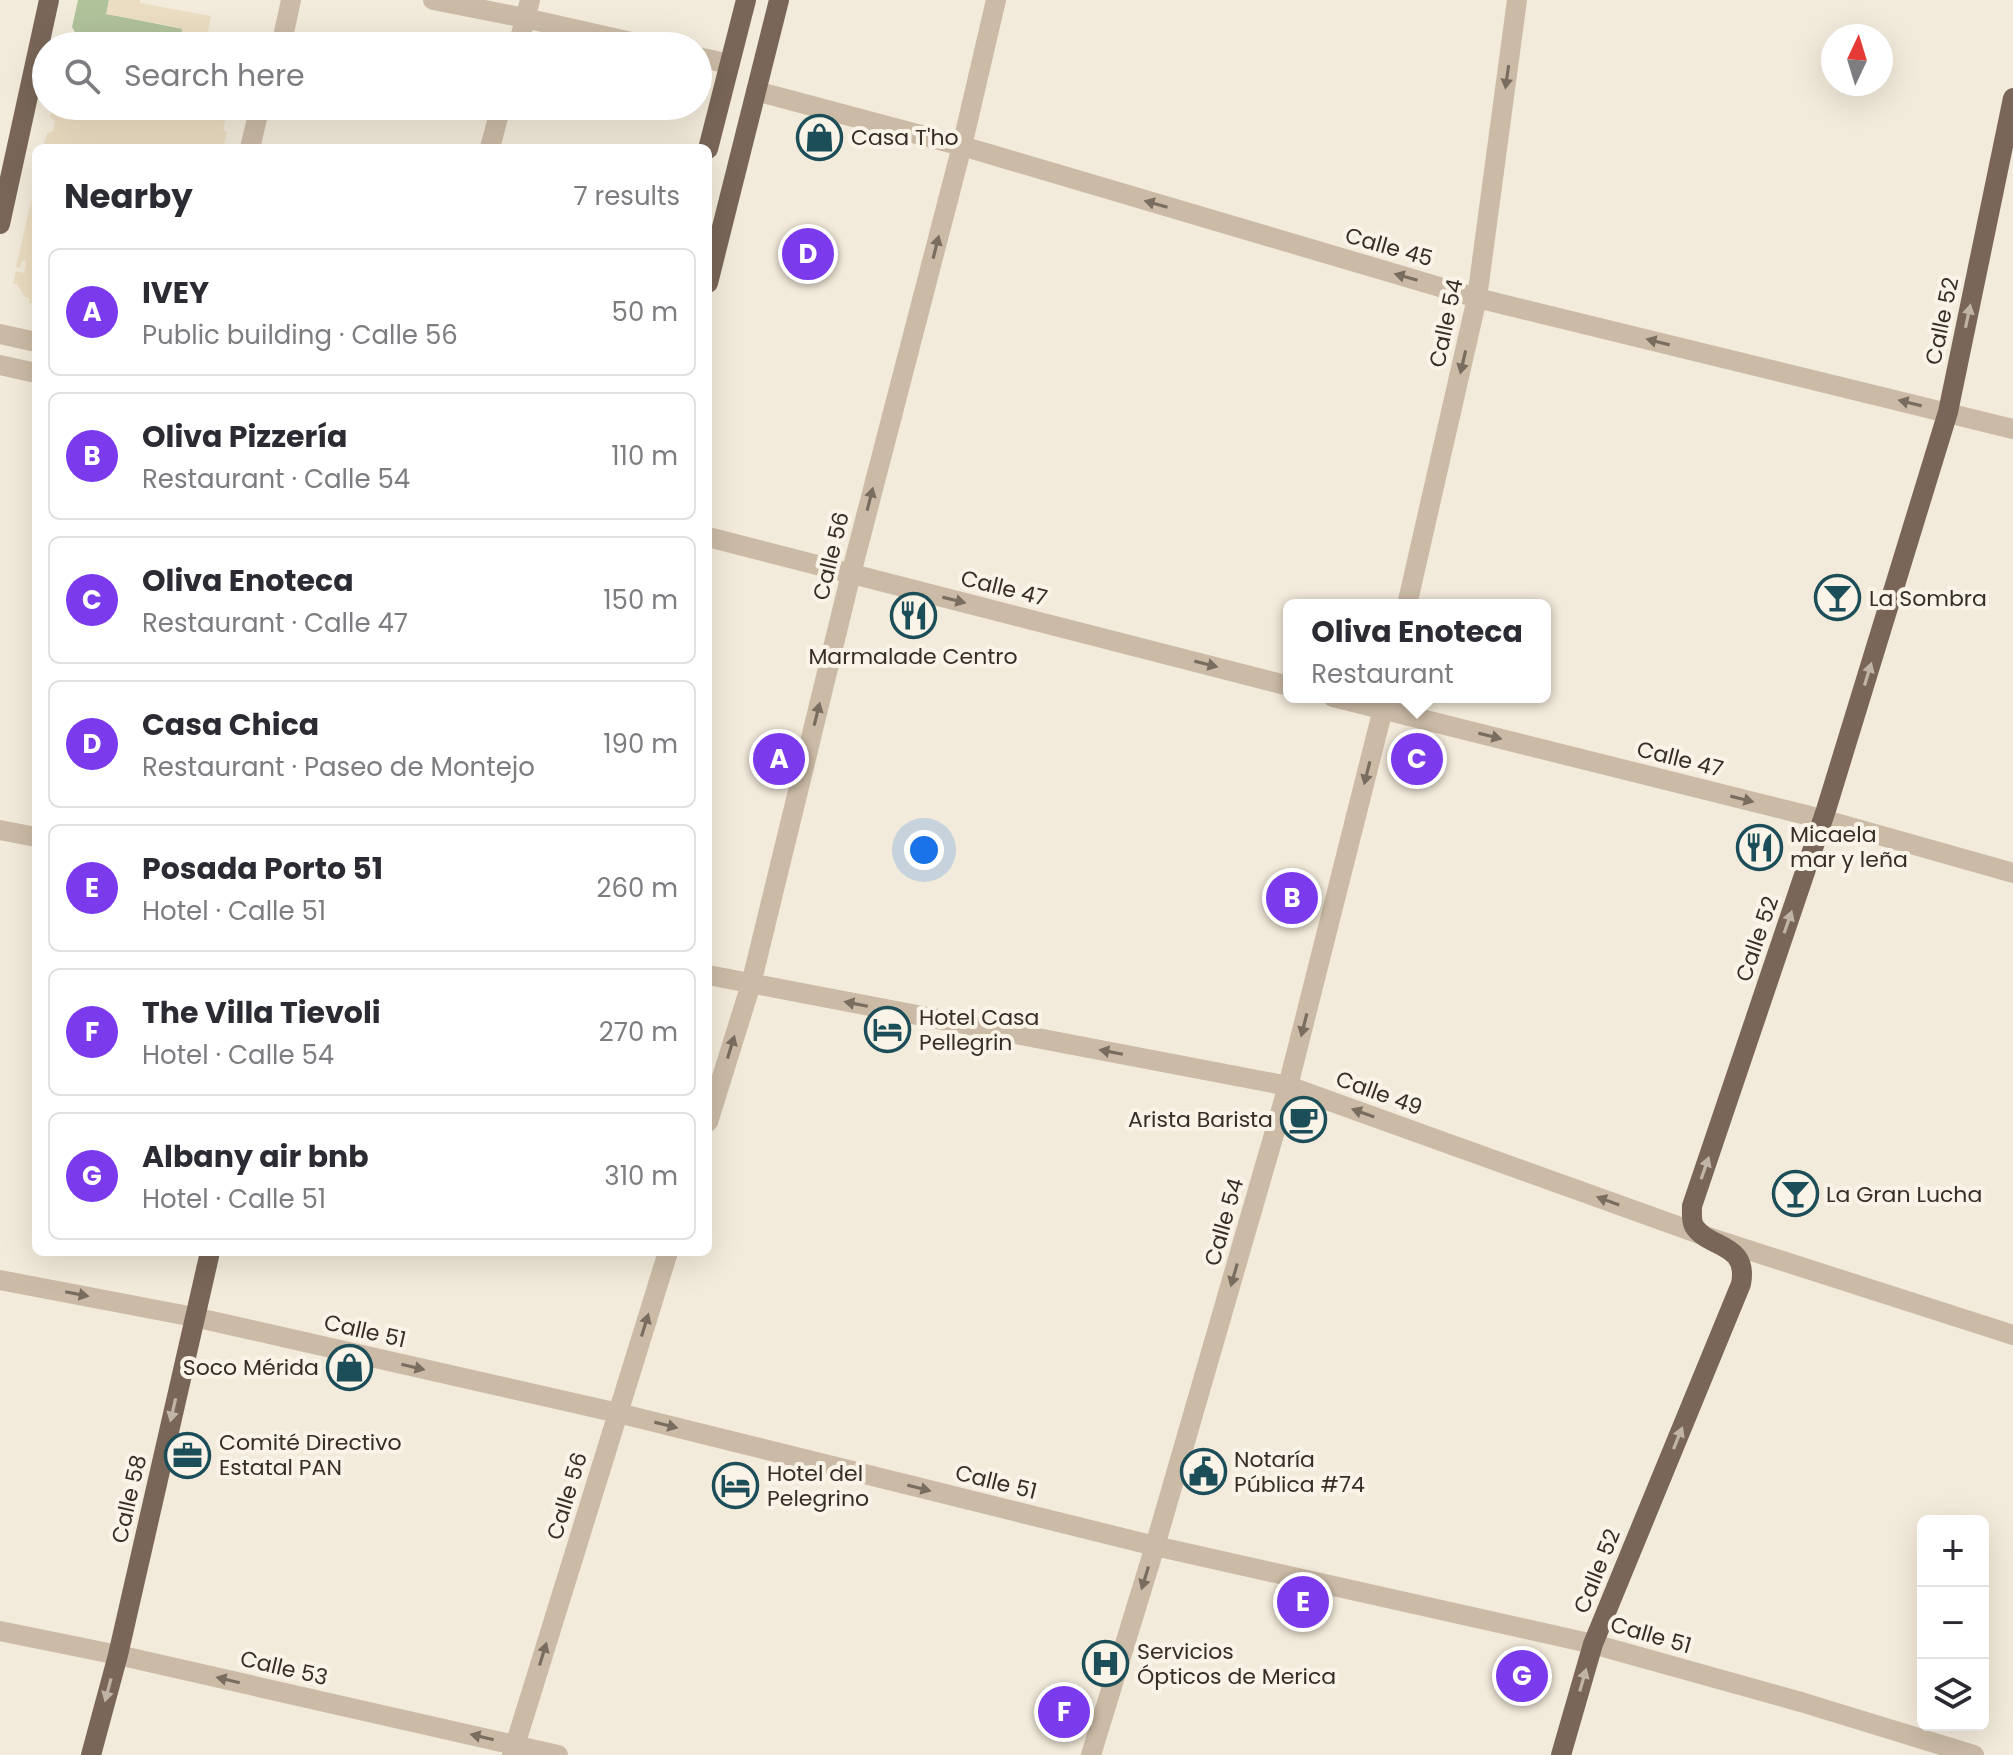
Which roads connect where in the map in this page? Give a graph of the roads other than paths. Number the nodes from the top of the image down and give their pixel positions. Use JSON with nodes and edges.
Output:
{"nodes":[{"id":1,"x":49,"y":0,"type":"edge"},
{"id":2,"x":291,"y":0,"type":"edge"},
{"id":3,"x":433,"y":0,"type":"edge"},
{"id":4,"x":746,"y":0,"type":"edge"},
{"id":5,"x":779,"y":0,"type":"edge"},
{"id":6,"x":996,"y":0,"type":"edge"},
{"id":7,"x":1517,"y":0,"type":"edge"},
{"id":8,"x":528,"y":9,"type":"edge"},
{"id":9,"x":42,"y":32,"type":"edge"},
{"id":10,"x":284,"y":32,"type":"edge"},
{"id":11,"x":522,"y":32,"type":"edge"},
{"id":12,"x":603,"y":32,"type":"edge"},
{"id":13,"x":712,"y":60,"type":"edge"},
{"id":14,"x":730,"y":64,"type":"junction"},
{"id":15,"x":32,"y":78,"type":"edge"},
{"id":16,"x":756,"y":91,"type":"junction"},
{"id":17,"x":2013,"y":98,"type":"edge"},
{"id":18,"x":257,"y":120,"type":"edge"},
{"id":19,"x":497,"y":120,"type":"edge"},
{"id":20,"x":251,"y":144,"type":"edge"},
{"id":21,"x":491,"y":144,"type":"edge"},
{"id":22,"x":709,"y":144,"type":"edge"},
{"id":23,"x":962,"y":146,"type":"junction"},
{"id":24,"x":0,"y":224,"type":"edge"},
{"id":25,"x":712,"y":267,"type":"edge"},
{"id":26,"x":1477,"y":298,"type":"junction"},
{"id":27,"x":0,"y":334,"type":"edge"},
{"id":28,"x":32,"y":341,"type":"edge"},
{"id":29,"x":0,"y":365,"type":"edge"},
{"id":30,"x":32,"y":372,"type":"edge"},
{"id":31,"x":1948,"y":412,"type":"junction"},
{"id":32,"x":2013,"y":429,"type":"edge"},
{"id":33,"x":712,"y":538,"type":"edge"},
{"id":34,"x":851,"y":574,"type":"junction"},
{"id":35,"x":1408,"y":599,"type":"edge"},
{"id":36,"x":1283,"y":684,"type":"edge"},
{"id":37,"x":1384,"y":703,"type":"edge"},
{"id":38,"x":1822,"y":819,"type":"junction"},
{"id":39,"x":0,"y":830,"type":"edge"},
{"id":40,"x":32,"y":836,"type":"edge"},
{"id":41,"x":2013,"y":873,"type":"edge"},
{"id":42,"x":712,"y":976,"type":"edge"},
{"id":43,"x":751,"y":984,"type":"junction"},
{"id":44,"x":1288,"y":1086,"type":"junction"},
{"id":45,"x":712,"y":1109,"type":"edge"},
{"id":46,"x":1708,"y":1237,"type":"junction"},
{"id":47,"x":209,"y":1256,"type":"edge"},
{"id":48,"x":667,"y":1256,"type":"edge"},
{"id":49,"x":0,"y":1280,"type":"edge"},
{"id":50,"x":194,"y":1317,"type":"junction"},
{"id":51,"x":2013,"y":1335,"type":"edge"},
{"id":52,"x":618,"y":1413,"type":"junction"},
{"id":53,"x":1155,"y":1546,"type":"junction"},
{"id":54,"x":0,"y":1631,"type":"edge"},
{"id":55,"x":1593,"y":1644,"type":"junction"},
{"id":56,"x":118,"y":1655,"type":"junction"},
{"id":57,"x":513,"y":1750,"type":"edge"},
{"id":58,"x":91,"y":1755,"type":"edge"},
{"id":59,"x":558,"y":1755,"type":"edge"},
{"id":60,"x":1091,"y":1755,"type":"edge"},
{"id":61,"x":1561,"y":1755,"type":"edge"},
{"id":62,"x":1974,"y":1755,"type":"edge"}],
"edges":[{"from":1,"to":9,"type":"main road"},
{"from":2,"to":10,"type":"street"},
{"from":3,"to":8,"type":"street"},
{"from":4,"to":14,"type":"main road"},
{"from":5,"to":16,"type":"main road"},
{"from":6,"to":23,"type":"street","name":"Calle 56"},
{"from":7,"to":26,"type":"street","name":"Calle 54","one_way":true},
{"from":8,"to":11,"type":"street"},
{"from":8,"to":12,"type":"street"},
{"from":13,"to":14,"type":"street"},
{"from":14,"to":22,"type":"main road"},
{"from":15,"to":24,"type":"main road"},
{"from":16,"to":23,"type":"street","name":"Calle 45"},
{"from":16,"to":25,"type":"main road"},
{"from":31,"to":17,"type":"main road","name":"Calle 52","one_way":true},
{"from":18,"to":20,"type":"street"},
{"from":19,"to":21,"type":"street"},
{"from":26,"to":23,"type":"street","name":"Calle 45","one_way":true},
{"from":34,"to":23,"type":"street","name":"Calle 56","one_way":true},
{"from":31,"to":26,"type":"street","name":"Calle 45","one_way":true},
{"from":26,"to":35,"type":"street","name":"Calle 54","one_way":true},
{"from":27,"to":28,"type":"street"},
{"from":29,"to":30,"type":"street"},
{"from":31,"to":32,"type":"street","name":"Calle 45"},
{"from":38,"to":31,"type":"main road","name":"Calle 52","one_way":true},
{"from":33,"to":34,"type":"street","name":"Calle 47"},
{"from":34,"to":36,"type":"street","name":"Calle 47","one_way":true},
{"from":43,"to":34,"type":"street","name":"Calle 56","one_way":true},
{"from":37,"to":38,"type":"street","name":"Calle 47","one_way":true},
{"from":37,"to":44,"type":"street","name":"Calle 54","one_way":true},
{"from":38,"to":41,"type":"street","name":"Calle 47"},
{"from":46,"to":38,"type":"main road","name":"Calle 52","one_way":true},
{"from":39,"to":40,"type":"street"},
{"from":42,"to":43,"type":"street","name":"Calle 49"},
{"from":44,"to":43,"type":"street","name":"Calle 49","one_way":true},
{"from":45,"to":43,"type":"street","name":"Calle 56","one_way":true},
{"from":46,"to":44,"type":"street","name":"Calle 49","one_way":true},
{"from":44,"to":53,"type":"street","name":"Calle 54","one_way":true},
{"from":46,"to":51,"type":"street","name":"Calle 49"},
{"from":55,"to":46,"type":"main road","name":"Calle 52","one_way":true},
{"from":47,"to":50,"type":"main road","name":"Calle 58"},
{"from":52,"to":48,"type":"street","name":"Calle 56","one_way":true},
{"from":49,"to":50,"type":"street","name":"Calle 51","one_way":true},
{"from":50,"to":52,"type":"street","name":"Calle 51","one_way":true},
{"from":50,"to":56,"type":"main road","name":"Calle 58","one_way":true},
{"from":52,"to":53,"type":"street","name":"Calle 51","one_way":true},
{"from":57,"to":52,"type":"street","name":"Calle 56","one_way":true},
{"from":53,"to":55,"type":"street","name":"Calle 51"},
{"from":53,"to":60,"type":"street","name":"Calle 54","one_way":true},
{"from":54,"to":56,"type":"street","name":"Calle 53"},
{"from":61,"to":55,"type":"main road","name":"Calle 52","one_way":true},
{"from":55,"to":62,"type":"street","name":"Calle 51"},
{"from":57,"to":56,"type":"street","name":"Calle 53","one_way":true},
{"from":56,"to":58,"type":"main road","name":"Calle 58","one_way":true},
{"from":57,"to":59,"type":"street","name":"Calle 53"}]}
